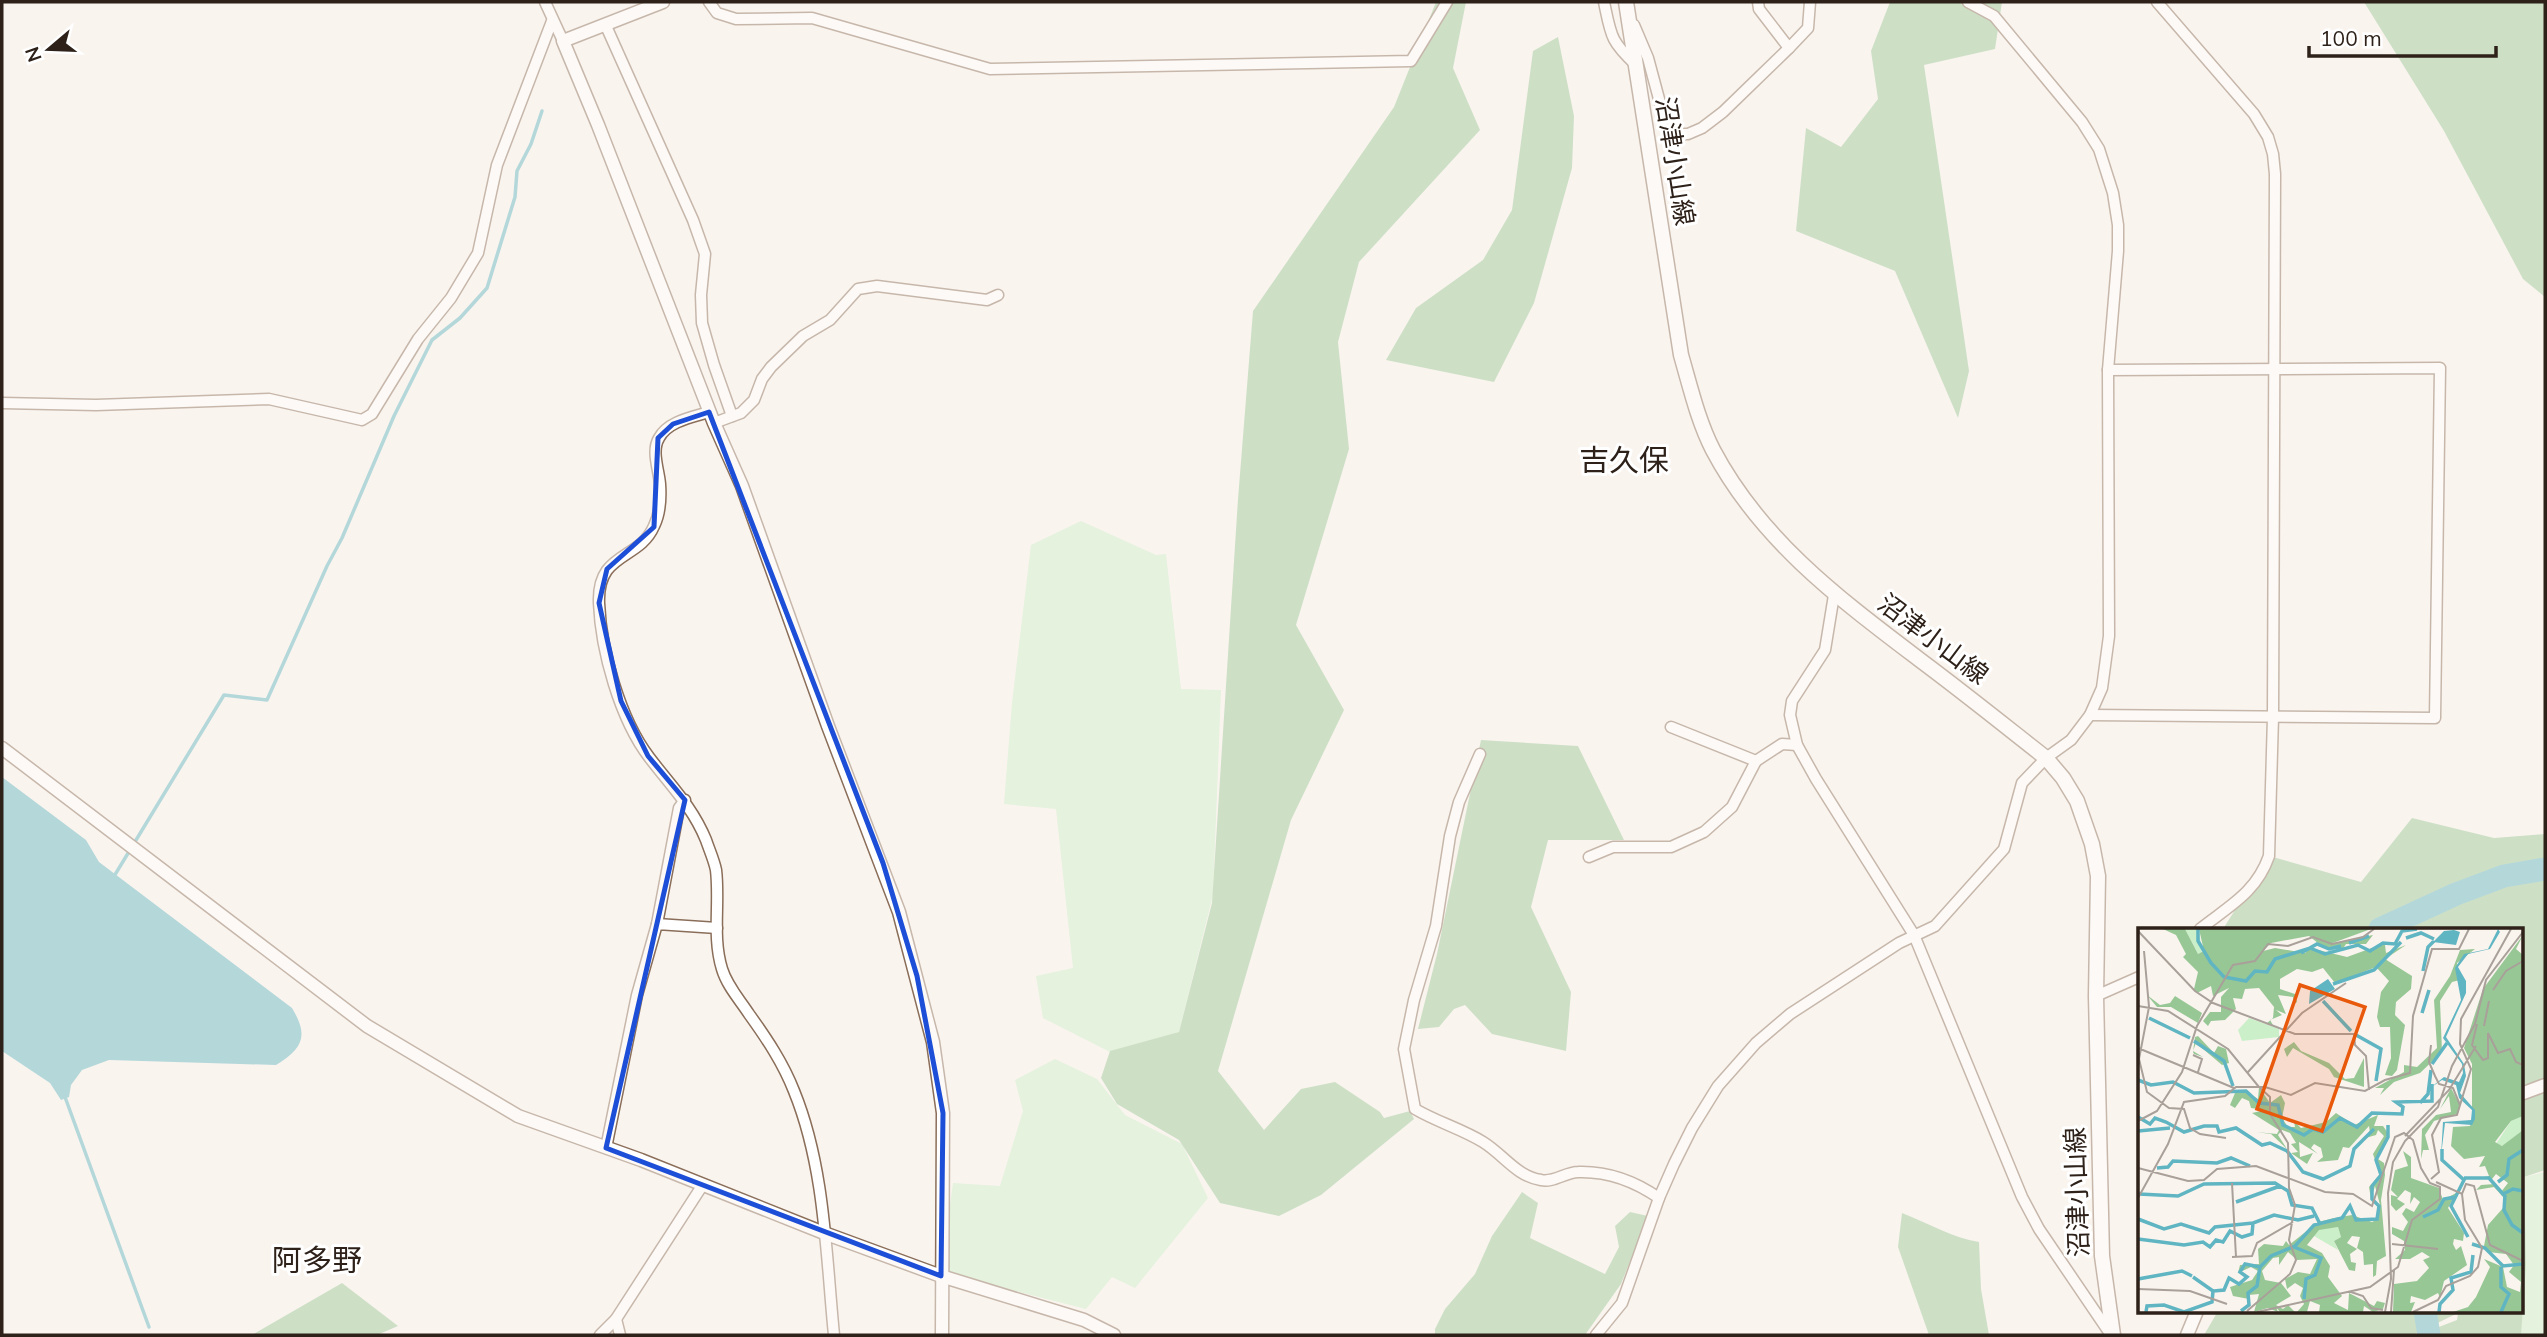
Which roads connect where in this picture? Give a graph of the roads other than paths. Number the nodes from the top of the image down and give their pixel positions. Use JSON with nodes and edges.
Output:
{"nodes":[{"id":1,"x":545,"y":2,"type":"edge"},
{"id":2,"x":663,"y":2,"type":"edge"},
{"id":3,"x":709,"y":2,"type":"edge"},
{"id":4,"x":1447,"y":2,"type":"edge"},
{"id":5,"x":1604,"y":2,"type":"edge"},
{"id":6,"x":1758,"y":2,"type":"edge"},
{"id":7,"x":1810,"y":2,"type":"edge"},
{"id":8,"x":1968,"y":2,"type":"edge"},
{"id":9,"x":2157,"y":2,"type":"edge"},
{"id":10,"x":1626,"y":6,"type":"edge"},
{"id":11,"x":552,"y":21,"type":"junction"},
{"id":12,"x":606,"y":26,"type":"junction"},
{"id":13,"x":563,"y":41,"type":"junction"},
{"id":14,"x":1789,"y":48,"type":"junction"},
{"id":15,"x":1636,"y":65,"type":"junction"},
{"id":16,"x":999,"y":295,"type":"dead end"},
{"id":17,"x":2274,"y":368,"type":"junction"},
{"id":18,"x":2108,"y":370,"type":"junction"},
{"id":19,"x":2,"y":403,"type":"edge"},
{"id":20,"x":732,"y":416,"type":"junction"},
{"id":21,"x":712,"y":417,"type":"junction"},
{"id":22,"x":1834,"y":595,"type":"junction"},
{"id":23,"x":2091,"y":715,"type":"junction"},
{"id":24,"x":2273,"y":716,"type":"junction"},
{"id":25,"x":1671,"y":727,"type":"dead end"},
{"id":26,"x":1797,"y":745,"type":"junction"},
{"id":27,"x":2,"y":748,"type":"edge"},
{"id":28,"x":1480,"y":754,"type":"dead end"},
{"id":29,"x":2046,"y":758,"type":"junction"},
{"id":30,"x":1756,"y":761,"type":"junction"},
{"id":31,"x":685,"y":800,"type":"junction"},
{"id":32,"x":1589,"y":857,"type":"dead end"},
{"id":33,"x":657,"y":924,"type":"junction"},
{"id":34,"x":717,"y":928,"type":"junction"},
{"id":35,"x":2201,"y":928,"type":"edge"},
{"id":36,"x":1914,"y":935,"type":"junction"},
{"id":37,"x":2138,"y":977,"type":"edge"},
{"id":38,"x":2096,"y":996,"type":"junction"},
{"id":39,"x":2545,"y":1085,"type":"edge"},
{"id":40,"x":2522,"y":1094,"type":"edge"},
{"id":41,"x":606,"y":1148,"type":"junction"},
{"id":42,"x":702,"y":1186,"type":"junction"},
{"id":43,"x":1659,"y":1198,"type":"junction"},
{"id":44,"x":824,"y":1233,"type":"junction"},
{"id":45,"x":941,"y":1276,"type":"junction"},
{"id":46,"x":2197,"y":1312,"type":"edge"},
{"id":47,"x":616,"y":1319,"type":"junction"},
{"id":48,"x":600,"y":1335,"type":"edge"},
{"id":49,"x":620,"y":1335,"type":"edge"},
{"id":50,"x":834,"y":1335,"type":"edge"},
{"id":51,"x":942,"y":1335,"type":"edge"},
{"id":52,"x":1114,"y":1335,"type":"edge"},
{"id":53,"x":1596,"y":1335,"type":"edge"},
{"id":54,"x":2112,"y":1335,"type":"edge"},
{"id":55,"x":2187,"y":1335,"type":"edge"}],
"edges":[{"from":1,"to":11,"type":"street"},
{"from":2,"to":12,"type":"street"},
{"from":3,"to":4,"type":"street"},
{"from":5,"to":15,"type":"street"},
{"from":6,"to":14,"type":"street"},
{"from":7,"to":14,"type":"street"},
{"from":8,"to":18,"type":"street"},
{"from":9,"to":17,"type":"street"},
{"from":10,"to":14,"type":"street"},
{"from":10,"to":15,"type":"main road","name":"沼津小山線"},
{"from":11,"to":13,"type":"street"},
{"from":11,"to":19,"type":"street"},
{"from":12,"to":13,"type":"street"},
{"from":12,"to":20,"type":"street"},
{"from":13,"to":21,"type":"street"},
{"from":15,"to":22,"type":"main road","name":"沼津小山線"},
{"from":16,"to":20,"type":"street"},
{"from":17,"to":18,"type":"street"},
{"from":17,"to":24,"type":"street"},
{"from":17,"to":24,"type":"street"},
{"from":18,"to":23,"type":"street"},
{"from":20,"to":21,"type":"street"},
{"from":21,"to":31,"type":"street"},
{"from":21,"to":45,"type":"street"},
{"from":22,"to":26,"type":"street"},
{"from":22,"to":29,"type":"main road","name":"沼津小山線"},
{"from":23,"to":24,"type":"street"},
{"from":23,"to":29,"type":"street"},
{"from":24,"to":35,"type":"street"},
{"from":25,"to":30,"type":"street"},
{"from":26,"to":30,"type":"street"},
{"from":26,"to":36,"type":"street"},
{"from":27,"to":41,"type":"street"},
{"from":28,"to":43,"type":"street"},
{"from":29,"to":36,"type":"street"},
{"from":29,"to":38,"type":"main road","name":"沼津小山線"},
{"from":30,"to":32,"type":"street"},
{"from":31,"to":33,"type":"street"},
{"from":31,"to":34,"type":"street"},
{"from":33,"to":34,"type":"street"},
{"from":33,"to":41,"type":"street"},
{"from":34,"to":44,"type":"street"},
{"from":36,"to":43,"type":"street"},
{"from":36,"to":54,"type":"street"},
{"from":37,"to":38,"type":"street"},
{"from":38,"to":54,"type":"main road","name":"沼津小山線"},
{"from":39,"to":40,"type":"street"},
{"from":41,"to":42,"type":"street"},
{"from":42,"to":44,"type":"street"},
{"from":42,"to":47,"type":"street"},
{"from":43,"to":53,"type":"street"},
{"from":44,"to":45,"type":"street"},
{"from":44,"to":50,"type":"street"},
{"from":45,"to":51,"type":"street"},
{"from":45,"to":52,"type":"street"},
{"from":46,"to":55,"type":"street"},
{"from":47,"to":48,"type":"street"},
{"from":47,"to":49,"type":"street"}]}
